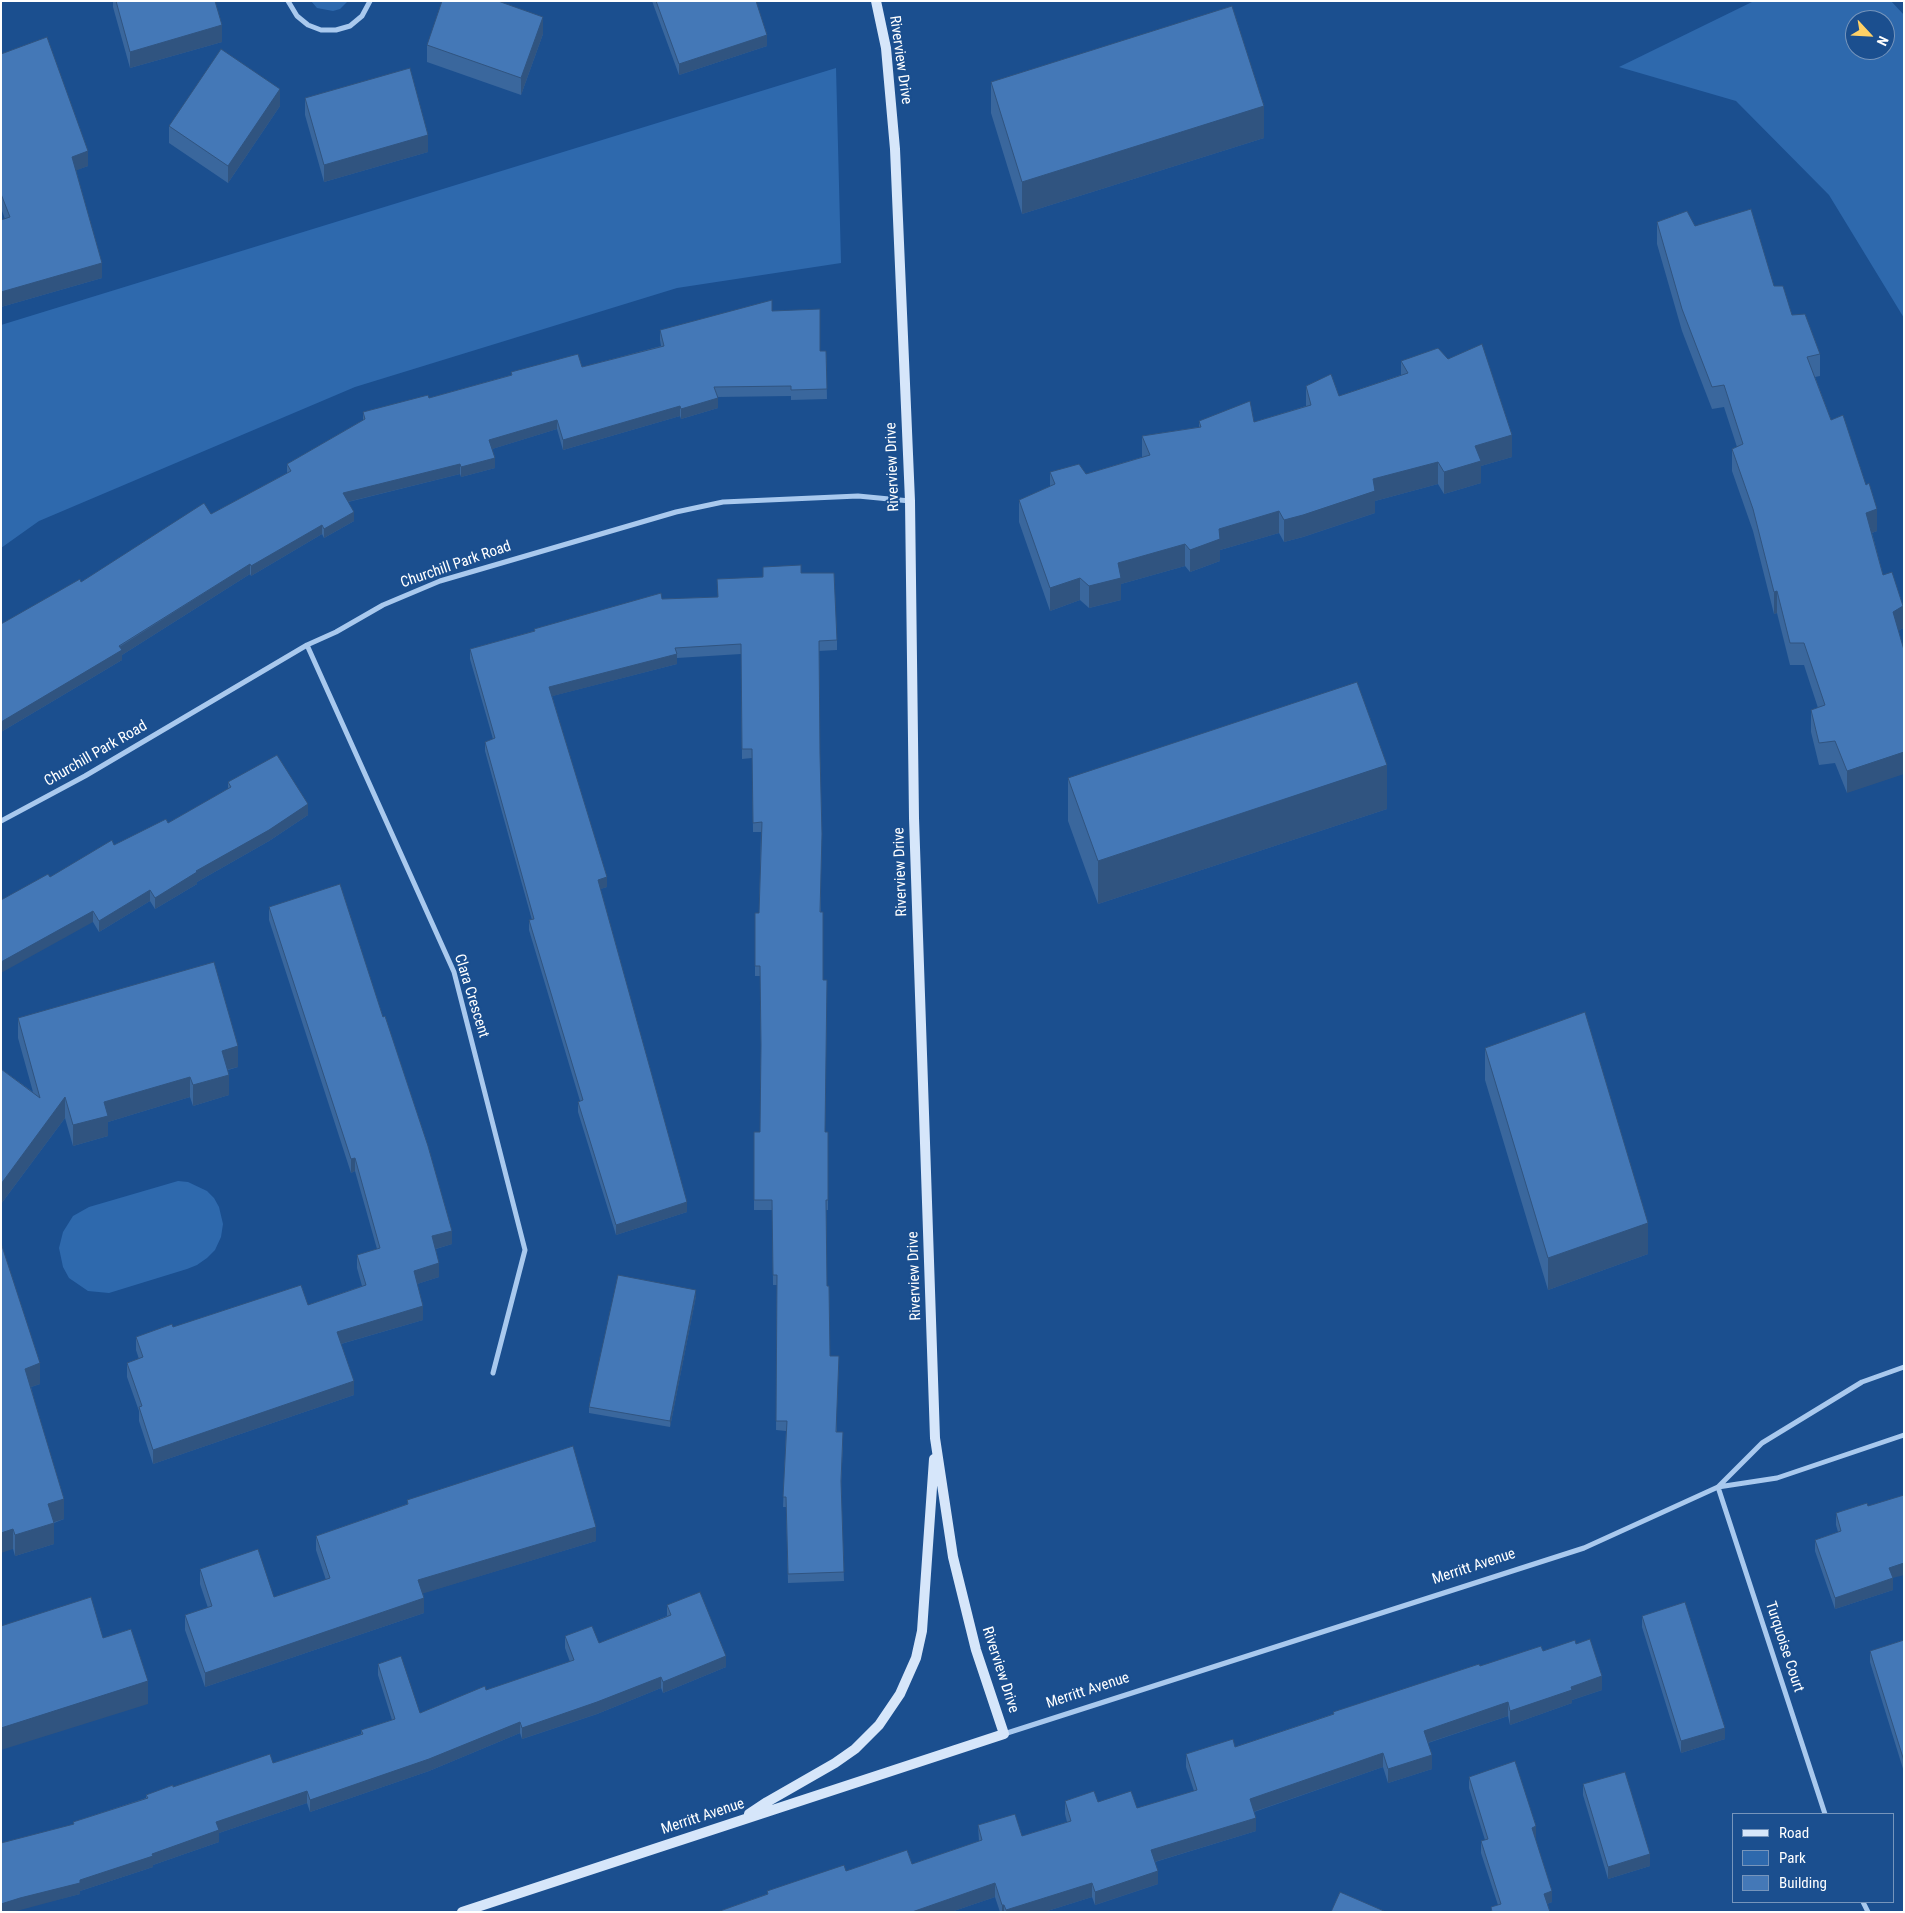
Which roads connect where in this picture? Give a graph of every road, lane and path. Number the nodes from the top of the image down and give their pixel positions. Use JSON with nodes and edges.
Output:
{"nodes":[{"id":1,"x":288,"y":1,"type":"edge"},
{"id":2,"x":370,"y":1,"type":"edge"},
{"id":3,"x":876,"y":1,"type":"edge"},
{"id":4,"x":910,"y":501,"type":"junction"},
{"id":5,"x":307,"y":645,"type":"junction"},
{"id":6,"x":1,"y":821,"type":"edge"},
{"id":7,"x":1904,"y":1367,"type":"edge"},
{"id":8,"x":493,"y":1373,"type":"dead end"},
{"id":9,"x":1904,"y":1436,"type":"edge"},
{"id":10,"x":935,"y":1438,"type":"junction"},
{"id":11,"x":1718,"y":1487,"type":"junction"},
{"id":12,"x":1004,"y":1734,"type":"junction"},
{"id":13,"x":1825,"y":1813,"type":"edge"},
{"id":14,"x":740,"y":1820,"type":"junction"},
{"id":15,"x":462,"y":1912,"type":"edge"}],
"edges":[{"from":1,"to":2,"type":"street"},
{"from":3,"to":4,"type":"street","name":"Riverview Drive"},
{"from":4,"to":5,"type":"street","name":"Churchill Park Road"},
{"from":4,"to":10,"type":"street","name":"Riverview Drive"},
{"from":5,"to":6,"type":"street","name":"Churchill Park Road"},
{"from":5,"to":8,"type":"street","name":"Clara Crescent"},
{"from":7,"to":11,"type":"street","name":"Merritt Avenue"},
{"from":9,"to":11,"type":"street","name":"Merritt Avenue"},
{"from":10,"to":12,"type":"street","name":"Riverview Drive"},
{"from":10,"to":14,"type":"street"},
{"from":11,"to":12,"type":"street","name":"Merritt Avenue"},
{"from":11,"to":13,"type":"street","name":"Turquoise Court"},
{"from":12,"to":14,"type":"street","name":"Merritt Avenue"},
{"from":14,"to":15,"type":"street","name":"Merritt Avenue"}]}
